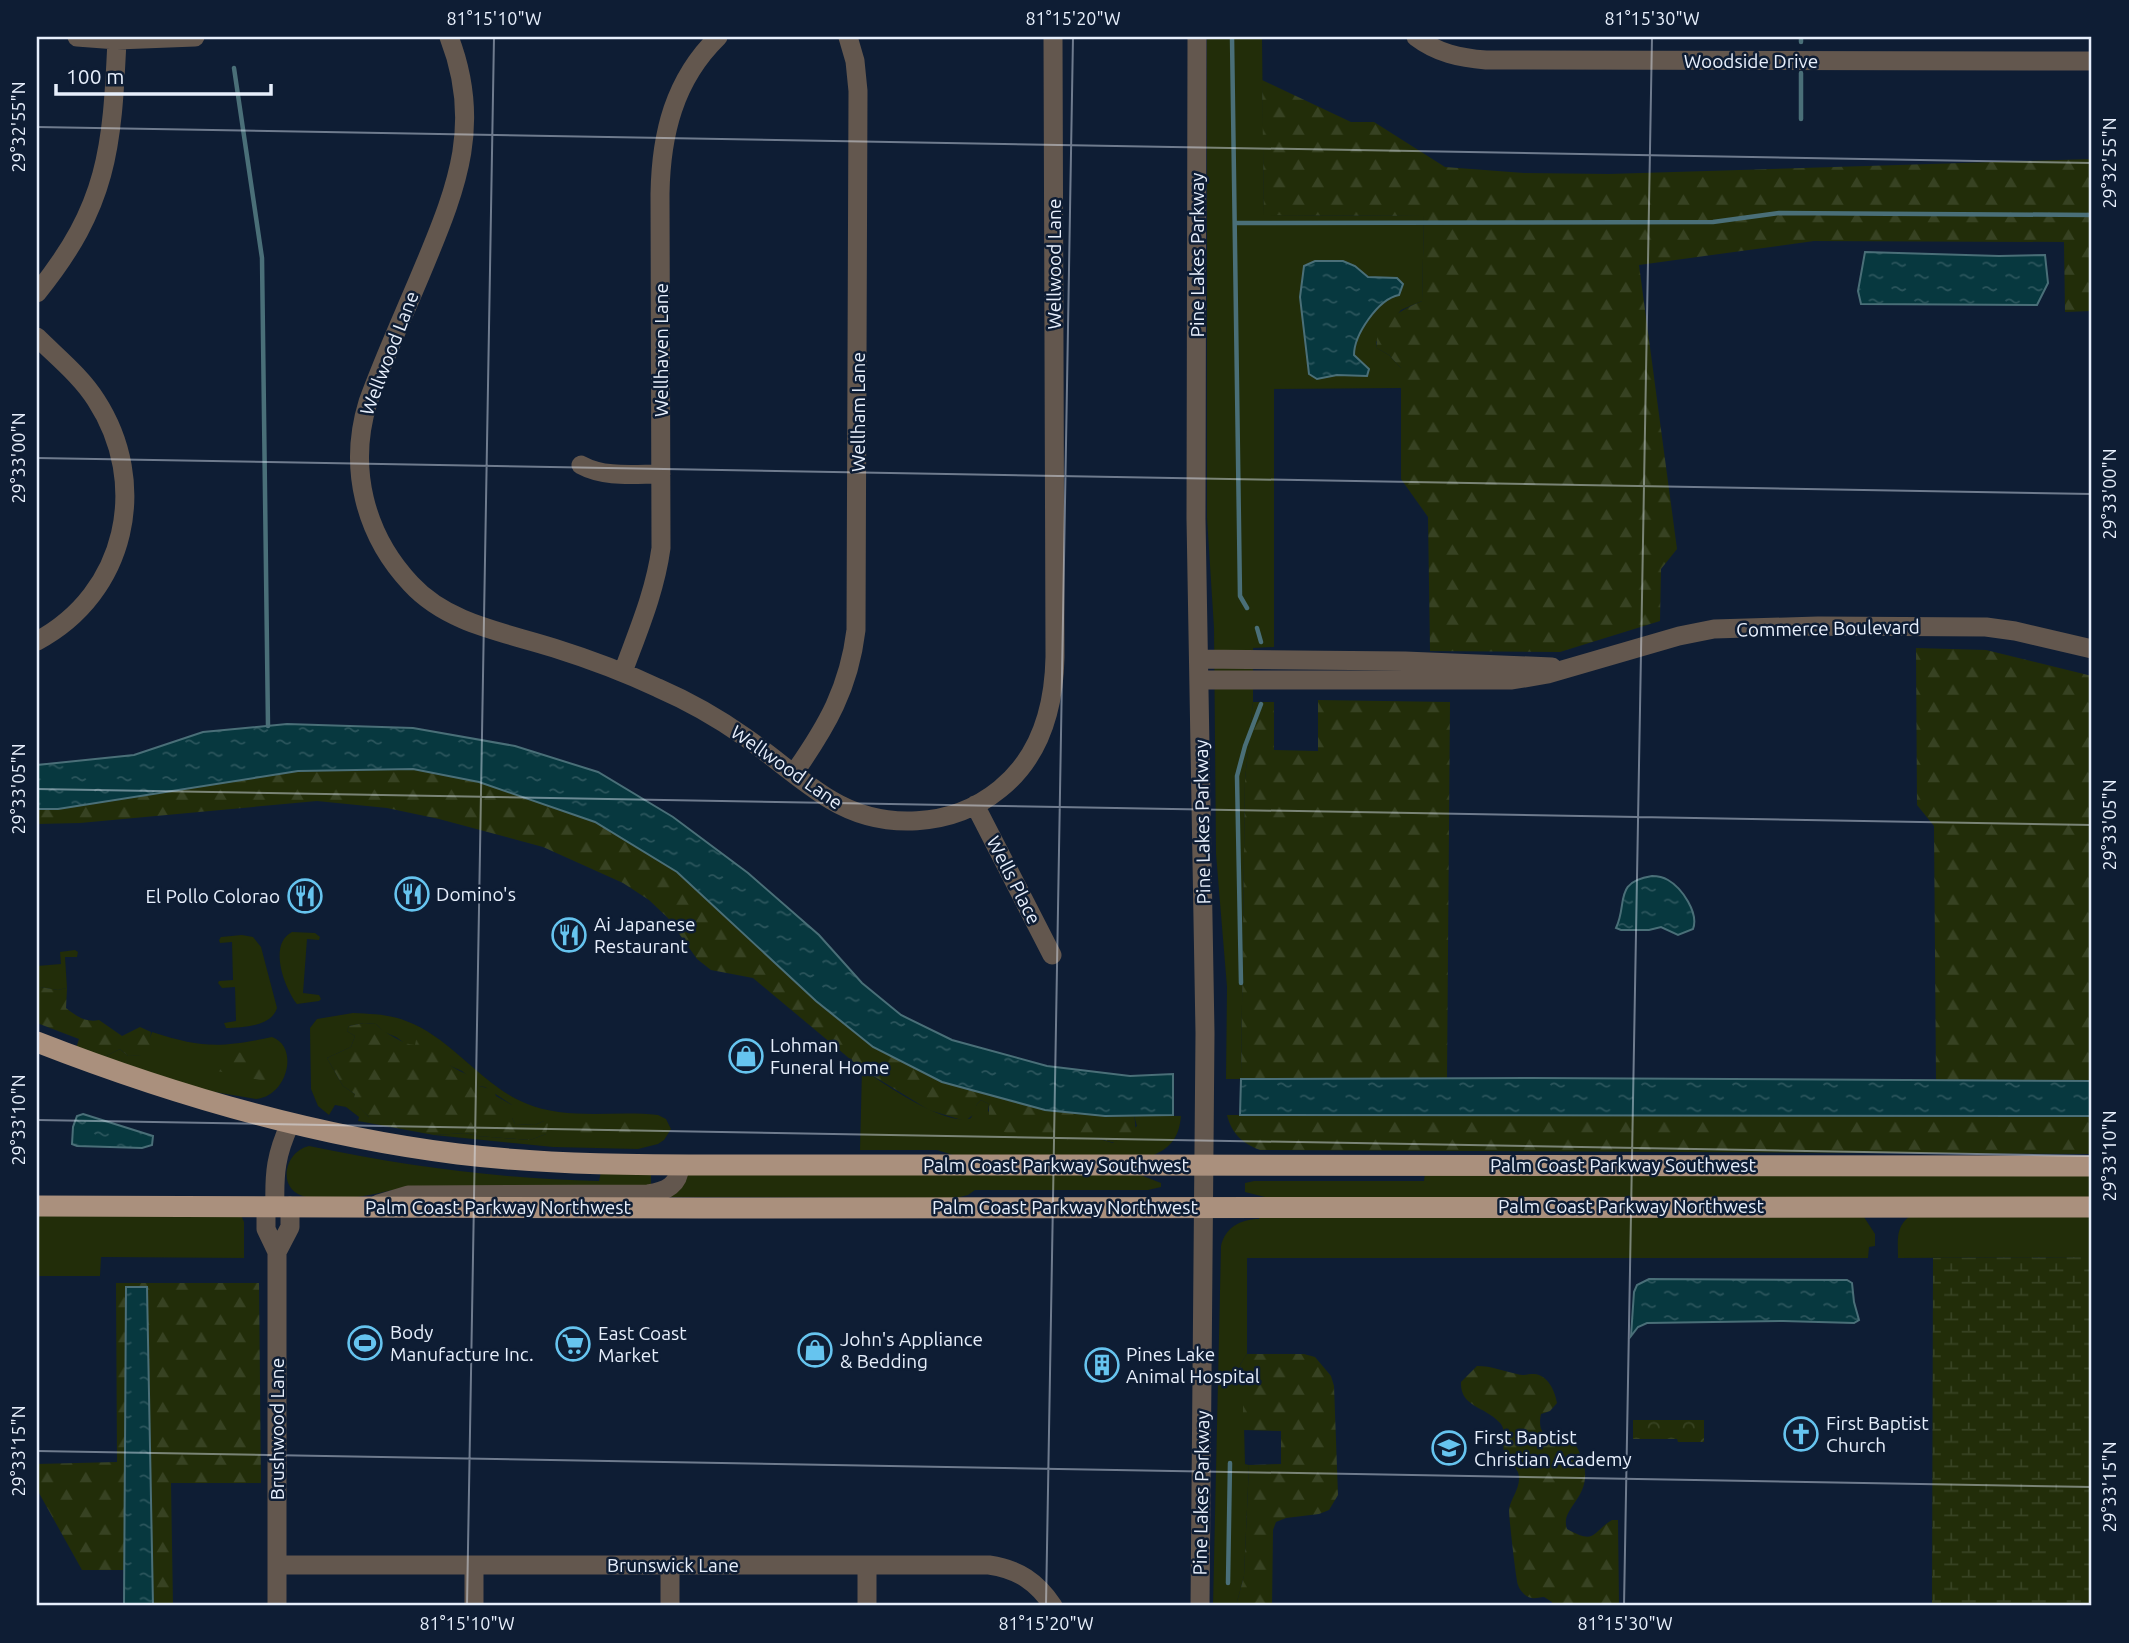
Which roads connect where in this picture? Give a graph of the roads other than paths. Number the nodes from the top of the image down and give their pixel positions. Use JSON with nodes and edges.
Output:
{"nodes":[{"id":1,"x":77,"y":37,"type":"edge"},
{"id":2,"x":195,"y":37,"type":"edge"},
{"id":3,"x":449,"y":37,"type":"edge"},
{"id":4,"x":718,"y":37,"type":"edge"},
{"id":5,"x":848,"y":37,"type":"edge"},
{"id":6,"x":1053,"y":37,"type":"edge"},
{"id":7,"x":1197,"y":37,"type":"edge"},
{"id":8,"x":1416,"y":37,"type":"edge"},
{"id":9,"x":117,"y":40,"type":"junction"},
{"id":10,"x":2092,"y":61,"type":"edge"},
{"id":11,"x":37,"y":293,"type":"edge"},
{"id":12,"x":37,"y":337,"type":"edge"},
{"id":13,"x":581,"y":465,"type":"dead end"},
{"id":14,"x":661,"y":474,"type":"junction"},
{"id":15,"x":37,"y":641,"type":"edge"},
{"id":16,"x":2092,"y":649,"type":"edge"},
{"id":17,"x":1199,"y":659,"type":"junction"},
{"id":18,"x":1567,"y":668,"type":"junction"},
{"id":19,"x":622,"y":672,"type":"junction"},
{"id":20,"x":1199,"y":680,"type":"junction"},
{"id":21,"x":794,"y":773,"type":"junction"},
{"id":22,"x":975,"y":806,"type":"junction"},
{"id":23,"x":1052,"y":955,"type":"dead end"},
{"id":24,"x":37,"y":1042,"type":"edge"},
{"id":25,"x":290,"y":1124,"type":"junction"},
{"id":26,"x":680,"y":1165,"type":"junction"},
{"id":27,"x":1205,"y":1165,"type":"junction"},
{"id":28,"x":2092,"y":1166,"type":"edge"},
{"id":29,"x":37,"y":1206,"type":"edge"},
{"id":30,"x":277,"y":1206,"type":"junction"},
{"id":31,"x":370,"y":1206,"type":"junction"},
{"id":32,"x":1203,"y":1207,"type":"junction"},
{"id":33,"x":2092,"y":1207,"type":"edge"},
{"id":34,"x":670,"y":1564,"type":"junction"},
{"id":35,"x":277,"y":1565,"type":"junction"},
{"id":36,"x":474,"y":1565,"type":"junction"},
{"id":37,"x":867,"y":1565,"type":"junction"},
{"id":38,"x":277,"y":1606,"type":"edge"},
{"id":39,"x":474,"y":1606,"type":"edge"},
{"id":40,"x":670,"y":1606,"type":"edge"},
{"id":41,"x":867,"y":1606,"type":"edge"},
{"id":42,"x":1053,"y":1606,"type":"edge"},
{"id":43,"x":1200,"y":1606,"type":"edge"}],
"edges":[{"from":1,"to":9,"type":"street"},
{"from":2,"to":9,"type":"street"},
{"from":3,"to":19,"type":"street","name":"Wellwood Lane"},
{"from":4,"to":14,"type":"street","name":"Wellhaven Lane"},
{"from":5,"to":21,"type":"street","name":"Wellham Lane"},
{"from":6,"to":22,"type":"street","name":"Wellwood Lane"},
{"from":7,"to":17,"type":"street","name":"Pine Lakes Parkway"},
{"from":8,"to":10,"type":"street","name":"Woodside Drive"},
{"from":9,"to":11,"type":"street"},
{"from":12,"to":15,"type":"street"},
{"from":13,"to":14,"type":"street"},
{"from":14,"to":19,"type":"street","name":"Wellhaven Lane"},
{"from":16,"to":18,"type":"street","name":"Commerce Boulevard"},
{"from":17,"to":18,"type":"street","name":"Commerce Boulevard"},
{"from":17,"to":20,"type":"street","name":"Pine Lakes Parkway"},
{"from":18,"to":20,"type":"street","name":"Commerce Boulevard"},
{"from":19,"to":21,"type":"street","name":"Wellwood Lane"},
{"from":20,"to":27,"type":"street","name":"Pine Lakes Parkway"},
{"from":21,"to":22,"type":"street","name":"Wellwood Lane"},
{"from":22,"to":23,"type":"street","name":"Wells Place"},
{"from":24,"to":25,"type":"main road","name":"Palm Coast Parkway Southwest"},
{"from":25,"to":26,"type":"main road","name":"Palm Coast Parkway Southwest"},
{"from":25,"to":30,"type":"street","name":"Brushwood Lane"},
{"from":26,"to":27,"type":"main road","name":"Palm Coast Parkway Southwest"},
{"from":26,"to":31,"type":"street"},
{"from":27,"to":28,"type":"main road","name":"Palm Coast Parkway Southwest"},
{"from":27,"to":32,"type":"street","name":"Pine Lakes Parkway"},
{"from":29,"to":30,"type":"main road","name":"Palm Coast Parkway Northwest"},
{"from":30,"to":31,"type":"main road","name":"Palm Coast Parkway Northwest"},
{"from":30,"to":35,"type":"street","name":"Brushwood Lane"},
{"from":31,"to":32,"type":"main road","name":"Palm Coast Parkway Northwest"},
{"from":32,"to":33,"type":"main road","name":"Palm Coast Parkway Northwest"},
{"from":32,"to":43,"type":"street","name":"Pine Lakes Parkway"},
{"from":34,"to":36,"type":"street","name":"Brunswick Lane"},
{"from":34,"to":37,"type":"street","name":"Brunswick Lane"},
{"from":34,"to":40,"type":"street"},
{"from":35,"to":36,"type":"street","name":"Brunswick Lane"},
{"from":35,"to":38,"type":"street","name":"Brushwood Lane"},
{"from":36,"to":39,"type":"street"},
{"from":37,"to":41,"type":"street"},
{"from":37,"to":42,"type":"street","name":"Brunswick Lane"}]}
